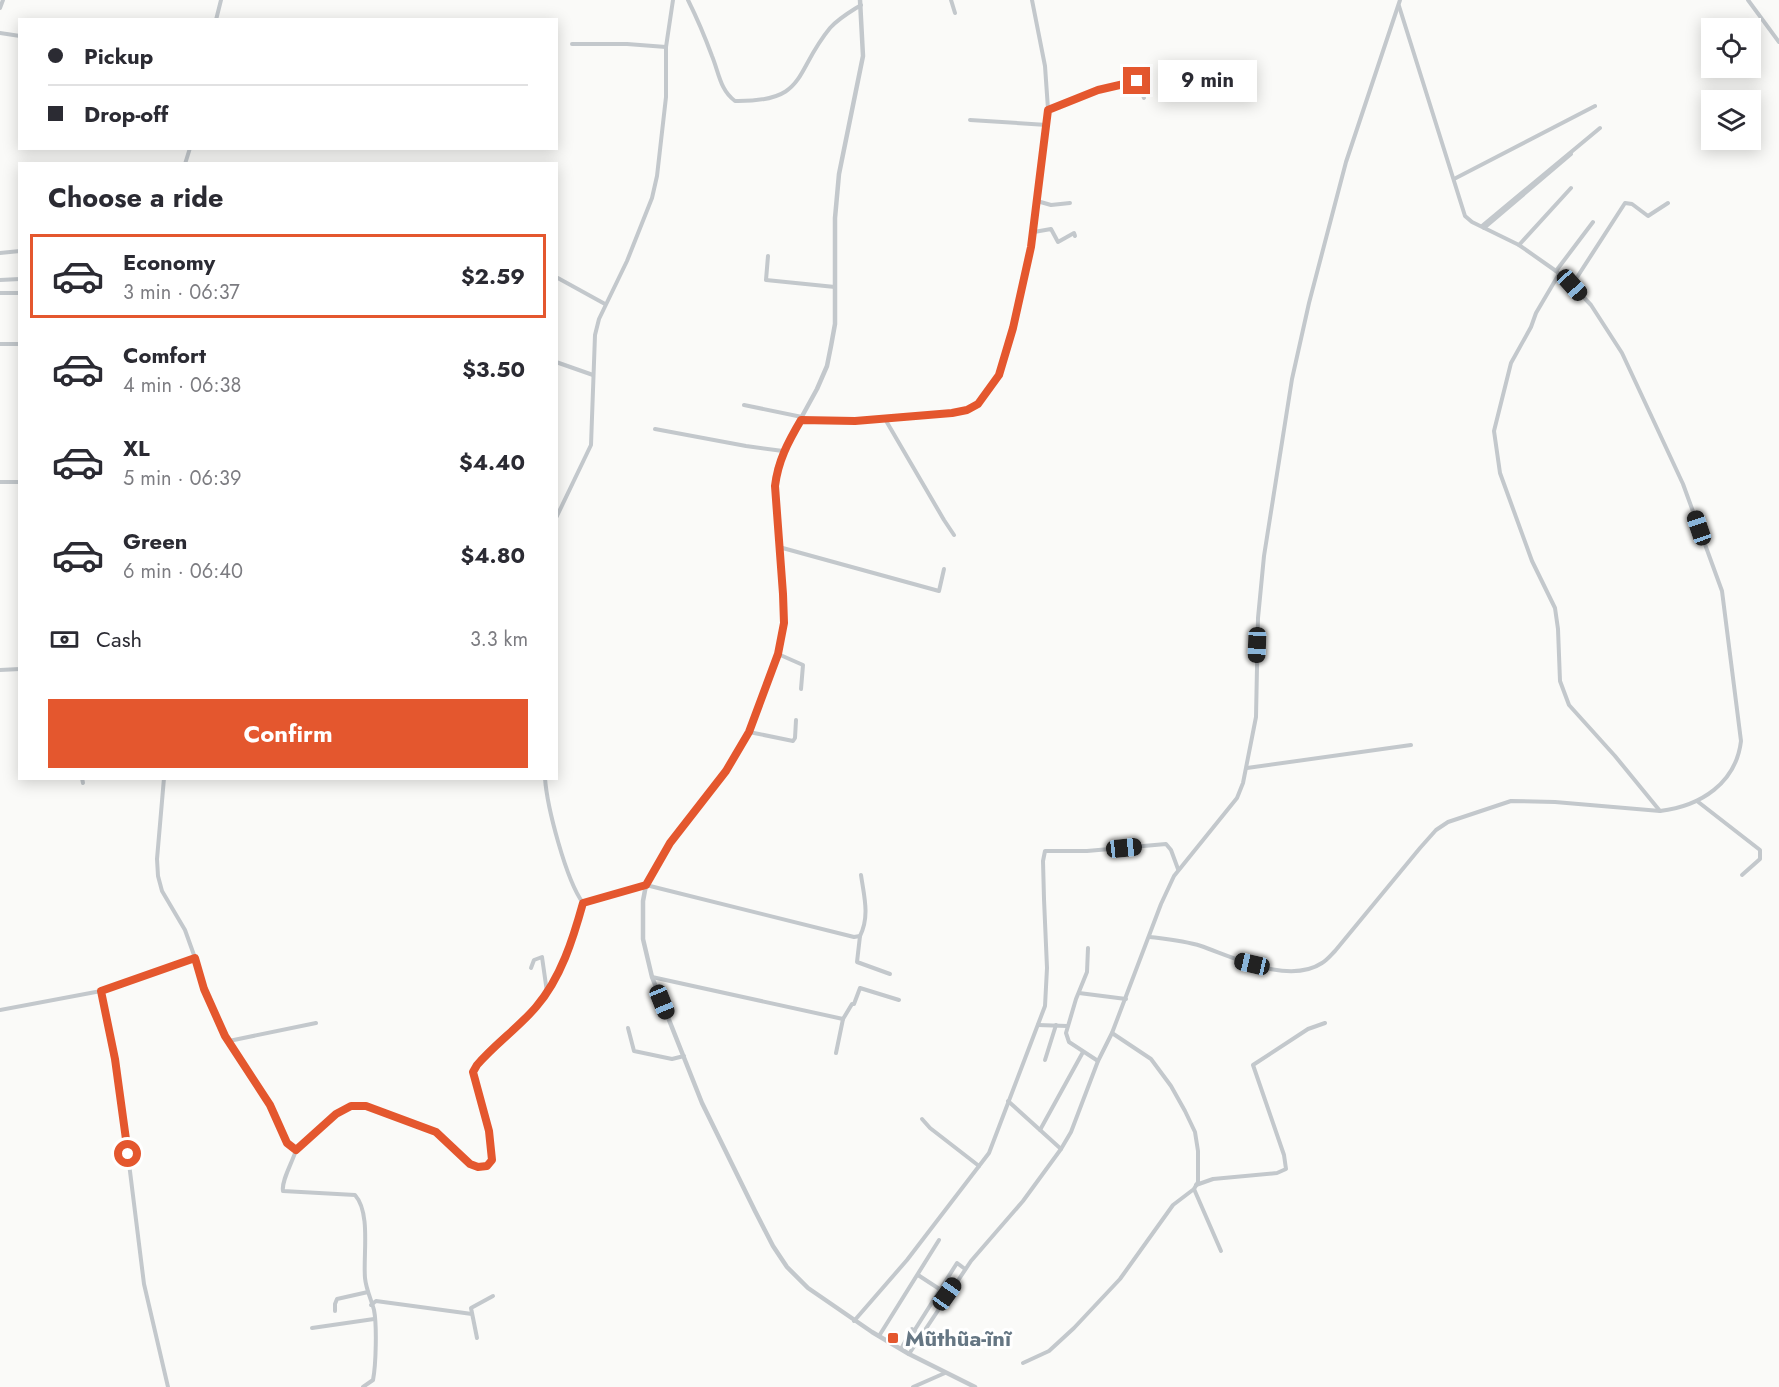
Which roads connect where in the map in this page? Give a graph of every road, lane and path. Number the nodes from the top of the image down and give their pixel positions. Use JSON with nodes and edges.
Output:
{"nodes":[{"id":1,"x":3,"y":0,"type":"edge"},
{"id":2,"x":221,"y":0,"type":"edge"},
{"id":3,"x":673,"y":0,"type":"edge"},
{"id":4,"x":688,"y":0,"type":"edge"},
{"id":5,"x":951,"y":0,"type":"edge"},
{"id":6,"x":1032,"y":0,"type":"edge"},
{"id":7,"x":1400,"y":0,"type":"edge"},
{"id":8,"x":1748,"y":0,"type":"edge"},
{"id":9,"x":860,"y":3,"type":"edge"},
{"id":10,"x":1399,"y":6,"type":"junction"},
{"id":11,"x":0,"y":8,"type":"edge"},
{"id":12,"x":955,"y":13,"type":"dead end"},
{"id":13,"x":216,"y":18,"type":"edge"},
{"id":14,"x":0,"y":33,"type":"edge"},
{"id":15,"x":18,"y":36,"type":"edge"},
{"id":16,"x":1779,"y":42,"type":"edge"},
{"id":17,"x":573,"y":44,"type":"dead end"},
{"id":18,"x":666,"y":47,"type":"junction"},
{"id":19,"x":1144,"y":98,"type":"dead end"},
{"id":20,"x":1595,"y":106,"type":"dead end"},
{"id":21,"x":1048,"y":110,"type":"junction"},
{"id":22,"x":970,"y":120,"type":"dead end"},
{"id":23,"x":1047,"y":125,"type":"junction"},
{"id":24,"x":1599,"y":128,"type":"dead end"},
{"id":25,"x":1572,"y":154,"type":"dead end"},
{"id":26,"x":1454,"y":179,"type":"junction"},
{"id":27,"x":1571,"y":188,"type":"dead end"},
{"id":28,"x":1037,"y":201,"type":"junction"},
{"id":29,"x":1070,"y":203,"type":"dead end"},
{"id":30,"x":1668,"y":203,"type":"dead end"},
{"id":31,"x":1593,"y":222,"type":"dead end"},
{"id":32,"x":1483,"y":227,"type":"junction"},
{"id":33,"x":1034,"y":231,"type":"junction"},
{"id":34,"x":1075,"y":236,"type":"dead end"},
{"id":35,"x":1519,"y":245,"type":"junction"},
{"id":36,"x":18,"y":251,"type":"edge"},
{"id":37,"x":0,"y":253,"type":"edge"},
{"id":38,"x":768,"y":256,"type":"dead end"},
{"id":39,"x":1558,"y":273,"type":"junction"},
{"id":40,"x":558,"y":278,"type":"edge"},
{"id":41,"x":18,"y":279,"type":"edge"},
{"id":42,"x":0,"y":280,"type":"edge"},
{"id":43,"x":1572,"y":285,"type":"junction"},
{"id":44,"x":835,"y":287,"type":"junction"},
{"id":45,"x":0,"y":292,"type":"edge"},
{"id":46,"x":18,"y":293,"type":"edge"},
{"id":47,"x":606,"y":304,"type":"junction"},
{"id":48,"x":0,"y":344,"type":"edge"},
{"id":49,"x":18,"y":344,"type":"edge"},
{"id":50,"x":558,"y":363,"type":"edge"},
{"id":51,"x":593,"y":375,"type":"junction"},
{"id":52,"x":744,"y":405,"type":"dead end"},
{"id":53,"x":802,"y":419,"type":"junction"},
{"id":54,"x":885,"y":419,"type":"junction"},
{"id":55,"x":655,"y":429,"type":"dead end"},
{"id":56,"x":783,"y":451,"type":"junction"},
{"id":57,"x":0,"y":482,"type":"edge"},
{"id":58,"x":18,"y":482,"type":"edge"},
{"id":59,"x":558,"y":514,"type":"edge"},
{"id":60,"x":954,"y":535,"type":"dead end"},
{"id":61,"x":779,"y":547,"type":"junction"},
{"id":62,"x":944,"y":569,"type":"dead end"},
{"id":63,"x":778,"y":654,"type":"junction"},
{"id":64,"x":18,"y":669,"type":"edge"},
{"id":65,"x":0,"y":670,"type":"edge"},
{"id":66,"x":801,"y":689,"type":"dead end"},
{"id":67,"x":796,"y":720,"type":"dead end"},
{"id":68,"x":749,"y":732,"type":"junction"},
{"id":69,"x":1411,"y":745,"type":"dead end"},
{"id":70,"x":1247,"y":768,"type":"junction"},
{"id":71,"x":164,"y":780,"type":"edge"},
{"id":72,"x":545,"y":780,"type":"edge"},
{"id":73,"x":1697,"y":801,"type":"junction"},
{"id":74,"x":1660,"y":811,"type":"junction"},
{"id":75,"x":1179,"y":869,"type":"junction"},
{"id":76,"x":861,"y":874,"type":"dead end"},
{"id":77,"x":1742,"y":875,"type":"dead end"},
{"id":78,"x":646,"y":885,"type":"junction"},
{"id":79,"x":583,"y":903,"type":"junction"},
{"id":80,"x":861,"y":936,"type":"junction"},
{"id":81,"x":1150,"y":937,"type":"junction"},
{"id":82,"x":1088,"y":948,"type":"dead end"},
{"id":83,"x":195,"y":958,"type":"junction"},
{"id":84,"x":531,"y":968,"type":"dead end"},
{"id":85,"x":890,"y":974,"type":"dead end"},
{"id":86,"x":652,"y":977,"type":"junction"},
{"id":87,"x":101,"y":991,"type":"junction"},
{"id":88,"x":547,"y":992,"type":"junction"},
{"id":89,"x":1079,"y":993,"type":"junction"},
{"id":90,"x":1126,"y":999,"type":"junction"},
{"id":91,"x":899,"y":1000,"type":"dead end"},
{"id":92,"x":0,"y":1010,"type":"edge"},
{"id":93,"x":843,"y":1019,"type":"junction"},
{"id":94,"x":316,"y":1023,"type":"dead end"},
{"id":95,"x":1325,"y":1023,"type":"dead end"},
{"id":96,"x":1038,"y":1025,"type":"junction"},
{"id":97,"x":1056,"y":1025,"type":"junction"},
{"id":98,"x":1067,"y":1026,"type":"junction"},
{"id":99,"x":628,"y":1028,"type":"dead end"},
{"id":100,"x":1112,"y":1033,"type":"junction"},
{"id":101,"x":229,"y":1041,"type":"junction"},
{"id":102,"x":1083,"y":1052,"type":"junction"},
{"id":103,"x":836,"y":1053,"type":"dead end"},
{"id":104,"x":684,"y":1056,"type":"junction"},
{"id":105,"x":1045,"y":1060,"type":"dead end"},
{"id":106,"x":1098,"y":1061,"type":"junction"},
{"id":107,"x":1008,"y":1101,"type":"junction"},
{"id":108,"x":922,"y":1119,"type":"dead end"},
{"id":109,"x":1040,"y":1130,"type":"junction"},
{"id":110,"x":1062,"y":1149,"type":"junction"},
{"id":111,"x":296,"y":1150,"type":"junction"},
{"id":112,"x":979,"y":1166,"type":"junction"},
{"id":113,"x":1196,"y":1187,"type":"junction"},
{"id":114,"x":939,"y":1240,"type":"dead end"},
{"id":115,"x":1221,"y":1251,"type":"dead end"},
{"id":116,"x":965,"y":1269,"type":"junction"},
{"id":117,"x":918,"y":1275,"type":"junction"},
{"id":118,"x":939,"y":1289,"type":"junction"},
{"id":119,"x":368,"y":1292,"type":"junction"},
{"id":120,"x":947,"y":1294,"type":"junction"},
{"id":121,"x":493,"y":1296,"type":"dead end"},
{"id":122,"x":371,"y":1305,"type":"junction"},
{"id":123,"x":335,"y":1311,"type":"dead end"},
{"id":124,"x":472,"y":1314,"type":"junction"},
{"id":125,"x":374,"y":1319,"type":"junction"},
{"id":126,"x":854,"y":1320,"type":"junction"},
{"id":127,"x":312,"y":1328,"type":"dead end"},
{"id":128,"x":914,"y":1331,"type":"junction"},
{"id":129,"x":879,"y":1336,"type":"junction"},
{"id":130,"x":921,"y":1336,"type":"junction"},
{"id":131,"x":477,"y":1338,"type":"dead end"},
{"id":132,"x":901,"y":1349,"type":"junction"},
{"id":133,"x":909,"y":1354,"type":"junction"},
{"id":134,"x":1023,"y":1364,"type":"dead end"},
{"id":135,"x":945,"y":1373,"type":"junction"},
{"id":136,"x":168,"y":1387,"type":"edge"},
{"id":137,"x":363,"y":1387,"type":"edge"},
{"id":138,"x":913,"y":1387,"type":"edge"},
{"id":139,"x":975,"y":1387,"type":"edge"}],
"edges":[{"from":1,"to":11,"type":"street"},
{"from":2,"to":13,"type":"street"},
{"from":3,"to":18,"type":"street"},
{"from":4,"to":9,"type":"street"},
{"from":5,"to":12,"type":"street"},
{"from":6,"to":21,"type":"street"},
{"from":7,"to":10,"type":"street"},
{"from":8,"to":16,"type":"street"},
{"from":9,"to":44,"type":"street"},
{"from":10,"to":26,"type":"street"},
{"from":10,"to":70,"type":"street"},
{"from":14,"to":15,"type":"street"},
{"from":17,"to":18,"type":"street"},
{"from":18,"to":47,"type":"street"},
{"from":19,"to":21,"type":"street"},
{"from":20,"to":26,"type":"street"},
{"from":21,"to":23,"type":"street"},
{"from":22,"to":23,"type":"street"},
{"from":23,"to":28,"type":"street"},
{"from":24,"to":32,"type":"street"},
{"from":25,"to":32,"type":"street"},
{"from":26,"to":32,"type":"street"},
{"from":27,"to":35,"type":"street"},
{"from":28,"to":29,"type":"street"},
{"from":28,"to":33,"type":"street"},
{"from":30,"to":43,"type":"street"},
{"from":31,"to":39,"type":"street"},
{"from":32,"to":35,"type":"street"},
{"from":33,"to":34,"type":"street"},
{"from":33,"to":54,"type":"street"},
{"from":35,"to":39,"type":"street"},
{"from":36,"to":37,"type":"street"},
{"from":38,"to":44,"type":"street"},
{"from":39,"to":43,"type":"street"},
{"from":39,"to":74,"type":"street"},
{"from":40,"to":47,"type":"street"},
{"from":41,"to":42,"type":"street"},
{"from":43,"to":73,"type":"street"},
{"from":44,"to":53,"type":"street"},
{"from":45,"to":46,"type":"street"},
{"from":47,"to":51,"type":"street"},
{"from":48,"to":49,"type":"street"},
{"from":50,"to":51,"type":"street"},
{"from":51,"to":59,"type":"street"},
{"from":52,"to":53,"type":"street"},
{"from":53,"to":54,"type":"street"},
{"from":53,"to":56,"type":"street"},
{"from":54,"to":60,"type":"street"},
{"from":55,"to":56,"type":"street"},
{"from":56,"to":61,"type":"street"},
{"from":57,"to":58,"type":"street"},
{"from":61,"to":62,"type":"street"},
{"from":61,"to":63,"type":"street"},
{"from":63,"to":66,"type":"street"},
{"from":63,"to":68,"type":"street"},
{"from":64,"to":65,"type":"street"},
{"from":67,"to":68,"type":"street"},
{"from":68,"to":78,"type":"street"},
{"from":69,"to":70,"type":"street"},
{"from":70,"to":75,"type":"street"},
{"from":71,"to":83,"type":"street"},
{"from":72,"to":79,"type":"street"},
{"from":73,"to":74,"type":"street"},
{"from":73,"to":77,"type":"street"},
{"from":74,"to":81,"type":"street"},
{"from":75,"to":81,"type":"street"},
{"from":75,"to":96,"type":"street"},
{"from":76,"to":80,"type":"street"},
{"from":78,"to":79,"type":"street"},
{"from":78,"to":80,"type":"street"},
{"from":78,"to":86,"type":"street"},
{"from":79,"to":88,"type":"street"},
{"from":80,"to":85,"type":"street"},
{"from":81,"to":90,"type":"street"},
{"from":82,"to":89,"type":"street"},
{"from":83,"to":87,"type":"street"},
{"from":83,"to":101,"type":"street"},
{"from":84,"to":88,"type":"street"},
{"from":86,"to":93,"type":"street"},
{"from":86,"to":104,"type":"street"},
{"from":87,"to":92,"type":"street"},
{"from":87,"to":136,"type":"street"},
{"from":88,"to":111,"type":"street"},
{"from":89,"to":90,"type":"street"},
{"from":89,"to":98,"type":"street"},
{"from":90,"to":100,"type":"street"},
{"from":91,"to":93,"type":"street"},
{"from":93,"to":103,"type":"street"},
{"from":94,"to":101,"type":"street"},
{"from":95,"to":113,"type":"street"},
{"from":96,"to":97,"type":"street"},
{"from":96,"to":107,"type":"street"},
{"from":97,"to":98,"type":"street"},
{"from":97,"to":105,"type":"street"},
{"from":98,"to":102,"type":"street"},
{"from":99,"to":104,"type":"street"},
{"from":100,"to":106,"type":"street"},
{"from":100,"to":113,"type":"street"},
{"from":101,"to":111,"type":"street"},
{"from":102,"to":106,"type":"street"},
{"from":102,"to":109,"type":"street"},
{"from":104,"to":126,"type":"street"},
{"from":106,"to":110,"type":"street"},
{"from":107,"to":109,"type":"street"},
{"from":107,"to":112,"type":"street"},
{"from":108,"to":112,"type":"street"},
{"from":109,"to":110,"type":"street"},
{"from":110,"to":116,"type":"street"},
{"from":111,"to":119,"type":"street"},
{"from":112,"to":126,"type":"street"},
{"from":113,"to":115,"type":"street"},
{"from":113,"to":134,"type":"street"},
{"from":114,"to":117,"type":"street"},
{"from":116,"to":118,"type":"street"},
{"from":116,"to":120,"type":"street"},
{"from":117,"to":118,"type":"street"},
{"from":117,"to":129,"type":"street"},
{"from":118,"to":120,"type":"street"},
{"from":118,"to":128,"type":"street"},
{"from":119,"to":122,"type":"street"},
{"from":119,"to":123,"type":"street"},
{"from":120,"to":130,"type":"street"},
{"from":121,"to":124,"type":"street"},
{"from":122,"to":124,"type":"street"},
{"from":122,"to":125,"type":"street"},
{"from":124,"to":131,"type":"street"},
{"from":125,"to":127,"type":"street"},
{"from":125,"to":137,"type":"street"},
{"from":126,"to":129,"type":"street"},
{"from":128,"to":130,"type":"street"},
{"from":128,"to":132,"type":"street"},
{"from":129,"to":132,"type":"street"},
{"from":130,"to":133,"type":"street"},
{"from":132,"to":133,"type":"street"},
{"from":133,"to":135,"type":"street"},
{"from":135,"to":138,"type":"street"},
{"from":135,"to":139,"type":"street"}]}
